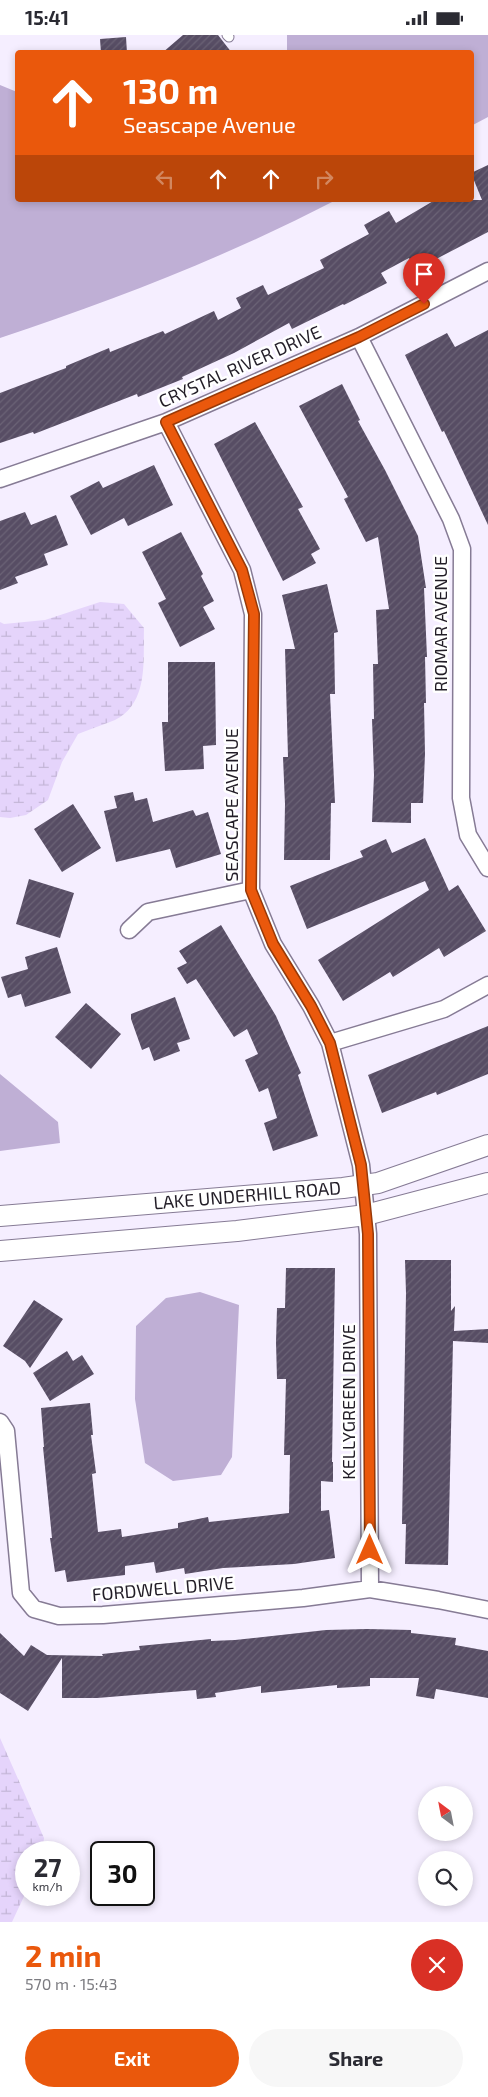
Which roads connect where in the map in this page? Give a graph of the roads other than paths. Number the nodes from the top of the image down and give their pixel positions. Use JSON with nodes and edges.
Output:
{"nodes":[{"id":1,"x":488,"y":271,"type":"edge"},
{"id":2,"x":359,"y":337,"type":"junction"},
{"id":3,"x":166,"y":422,"type":"junction"},
{"id":4,"x":0,"y":479,"type":"edge"},
{"id":5,"x":488,"y":868,"type":"edge"},
{"id":6,"x":251,"y":890,"type":"junction"},
{"id":7,"x":128,"y":930,"type":"dead end"},
{"id":8,"x":488,"y":985,"type":"edge"},
{"id":9,"x":330,"y":1043,"type":"junction"},
{"id":10,"x":488,"y":1145,"type":"edge"},
{"id":11,"x":488,"y":1183,"type":"edge"},
{"id":12,"x":363,"y":1185,"type":"junction"},
{"id":13,"x":366,"y":1215,"type":"junction"},
{"id":14,"x":0,"y":1217,"type":"edge"},
{"id":15,"x":0,"y":1251,"type":"edge"},
{"id":16,"x":0,"y":1422,"type":"edge"},
{"id":17,"x":370,"y":1589,"type":"junction"},
{"id":18,"x":488,"y":1610,"type":"edge"}],
"edges":[{"from":1,"to":2,"type":"street","name":"CRYSTAL RIVER DRIVE"},
{"from":2,"to":3,"type":"street","name":"CRYSTAL RIVER DRIVE"},
{"from":2,"to":5,"type":"street","name":"RIOMAR AVENUE"},
{"from":3,"to":4,"type":"street","name":"CRYSTAL RIVER DRIVE"},
{"from":3,"to":6,"type":"street","name":"SEASCAPE AVENUE"},
{"from":6,"to":7,"type":"street"},
{"from":6,"to":9,"type":"street","name":"SEASCAPE AVENUE"},
{"from":8,"to":9,"type":"street"},
{"from":9,"to":12,"type":"street","name":"SEASCAPE AVENUE"},
{"from":10,"to":12,"type":"street","name":"LAKE UNDERHILL ROAD"},
{"from":11,"to":13,"type":"street","name":"LAKE UNDERHILL ROAD"},
{"from":12,"to":13,"type":"street","name":"SEASCAPE AVENUE"},
{"from":12,"to":14,"type":"street","name":"LAKE UNDERHILL ROAD"},
{"from":13,"to":15,"type":"street","name":"LAKE UNDERHILL ROAD"},
{"from":13,"to":17,"type":"street","name":"KELLYGREEN DRIVE"},
{"from":16,"to":17,"type":"street","name":"FORDWELL DRIVE"},
{"from":17,"to":18,"type":"street","name":"FORDWELL DRIVE"}]}
